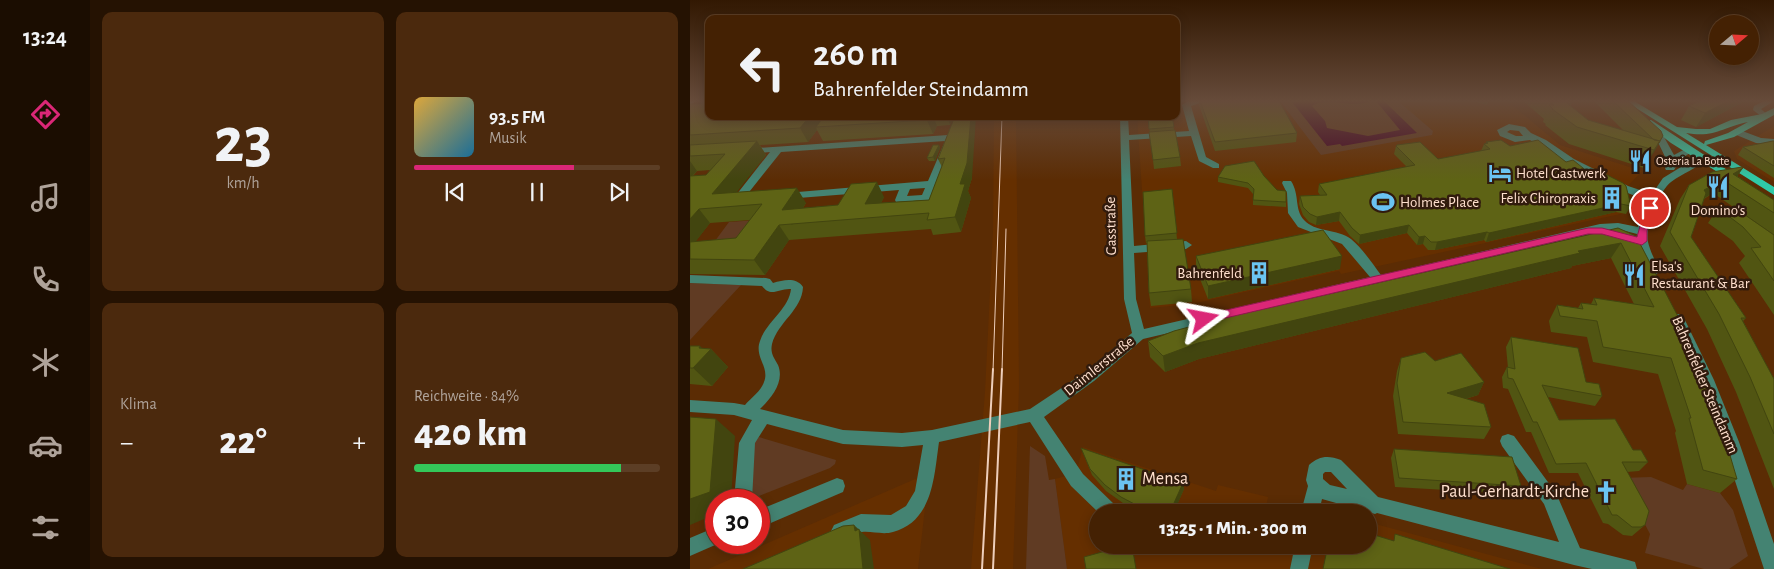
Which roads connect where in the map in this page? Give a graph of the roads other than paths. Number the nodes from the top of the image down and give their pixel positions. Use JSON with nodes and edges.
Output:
{"nodes":[{"id":1,"x":948,"y":128,"type":"edge"},
{"id":2,"x":953,"y":128,"type":"edge"},
{"id":3,"x":1124,"y":128,"type":"edge"},
{"id":4,"x":1193,"y":128,"type":"edge"},
{"id":5,"x":1649,"y":128,"type":"edge"},
{"id":6,"x":1658,"y":128,"type":"edge"},
{"id":7,"x":1672,"y":128,"type":"edge"},
{"id":8,"x":1675,"y":128,"type":"edge"},
{"id":9,"x":1723,"y":128,"type":"edge"},
{"id":10,"x":1745,"y":128,"type":"edge"},
{"id":11,"x":1195,"y":133,"type":"junction"},
{"id":12,"x":1734,"y":134,"type":"junction"},
{"id":13,"x":1528,"y":135,"type":"dead end"},
{"id":14,"x":819,"y":138,"type":"edge"},
{"id":15,"x":947,"y":138,"type":"junction"},
{"id":16,"x":1124,"y":138,"type":"junction"},
{"id":17,"x":1774,"y":142,"type":"edge"},
{"id":18,"x":1701,"y":146,"type":"junction"},
{"id":19,"x":812,"y":147,"type":"junction"},
{"id":20,"x":778,"y":149,"type":"junction"},
{"id":21,"x":1689,"y":150,"type":"junction"},
{"id":22,"x":739,"y":152,"type":"edge"},
{"id":23,"x":1711,"y":152,"type":"junction"},
{"id":24,"x":1702,"y":158,"type":"junction"},
{"id":25,"x":1672,"y":162,"type":"junction"},
{"id":26,"x":1216,"y":166,"type":"dead end"},
{"id":27,"x":1667,"y":180,"type":"junction"},
{"id":28,"x":1286,"y":183,"type":"dead end"},
{"id":29,"x":932,"y":184,"type":"junction"},
{"id":30,"x":906,"y":186,"type":"junction"},
{"id":31,"x":1774,"y":192,"type":"edge"},
{"id":32,"x":776,"y":197,"type":"edge"},
{"id":33,"x":743,"y":199,"type":"edge"},
{"id":34,"x":1654,"y":199,"type":"junction"},
{"id":35,"x":1774,"y":202,"type":"edge"},
{"id":36,"x":1642,"y":236,"type":"junction"},
{"id":37,"x":1186,"y":245,"type":"edge"},
{"id":38,"x":1127,"y":250,"type":"junction"},
{"id":39,"x":690,"y":279,"type":"edge"},
{"id":40,"x":1378,"y":279,"type":"junction"},
{"id":41,"x":1661,"y":286,"type":"edge"},
{"id":42,"x":1674,"y":310,"type":"edge"},
{"id":43,"x":1138,"y":335,"type":"junction"},
{"id":44,"x":690,"y":406,"type":"edge"},
{"id":45,"x":747,"y":413,"type":"junction"},
{"id":46,"x":1034,"y":415,"type":"junction"},
{"id":47,"x":764,"y":417,"type":"junction"},
{"id":48,"x":932,"y":437,"type":"junction"},
{"id":49,"x":1508,"y":442,"type":"dead end"},
{"id":50,"x":1317,"y":485,"type":"junction"},
{"id":51,"x":837,"y":486,"type":"dead end"},
{"id":52,"x":744,"y":489,"type":"edge"},
{"id":53,"x":1102,"y":504,"type":"edge"},
{"id":54,"x":1312,"y":504,"type":"edge"},
{"id":55,"x":1369,"y":504,"type":"edge"},
{"id":56,"x":1374,"y":504,"type":"edge"},
{"id":57,"x":1377,"y":506,"type":"edge"},
{"id":58,"x":770,"y":514,"type":"edge"},
{"id":59,"x":828,"y":536,"type":"edge"},
{"id":60,"x":705,"y":541,"type":"edge"},
{"id":61,"x":690,"y":547,"type":"edge"},
{"id":62,"x":1302,"y":554,"type":"edge"},
{"id":63,"x":1574,"y":556,"type":"junction"},
{"id":64,"x":1299,"y":569,"type":"edge"},
{"id":65,"x":1628,"y":569,"type":"edge"},
{"id":66,"x":1773,"y":569,"type":"edge"}],
"edges":[{"from":1,"to":15,"type":"street"},
{"from":2,"to":15,"type":"street"},
{"from":3,"to":16,"type":"street","name":"Gasstraße"},
{"from":4,"to":11,"type":"street"},
{"from":5,"to":25,"type":"street"},
{"from":6,"to":21,"type":"main road"},
{"from":7,"to":18,"type":"main road"},
{"from":8,"to":9,"type":"main road"},
{"from":10,"to":12,"type":"main road"},
{"from":11,"to":16,"type":"street"},
{"from":11,"to":26,"type":"street"},
{"from":12,"to":17,"type":"street"},
{"from":12,"to":18,"type":"main road"},
{"from":12,"to":23,"type":"main road"},
{"from":13,"to":34,"type":"street"},
{"from":14,"to":19,"type":"street"},
{"from":15,"to":19,"type":"street"},
{"from":15,"to":29,"type":"street"},
{"from":16,"to":38,"type":"street","name":"Gasstraße"},
{"from":18,"to":21,"type":"main road"},
{"from":18,"to":23,"type":"main road"},
{"from":19,"to":20,"type":"street"},
{"from":20,"to":22,"type":"street"},
{"from":20,"to":33,"type":"street"},
{"from":21,"to":24,"type":"main road"},
{"from":21,"to":25,"type":"street"},
{"from":23,"to":24,"type":"main road"},
{"from":23,"to":31,"type":"main road"},
{"from":24,"to":27,"type":"street"},
{"from":24,"to":35,"type":"main road"},
{"from":25,"to":27,"type":"street"},
{"from":27,"to":34,"type":"street"},
{"from":28,"to":40,"type":"street"},
{"from":29,"to":30,"type":"street"},
{"from":29,"to":30,"type":"street"},
{"from":30,"to":32,"type":"street"},
{"from":34,"to":36,"type":"street"},
{"from":36,"to":40,"type":"street","name":"Daimlerstraße"},
{"from":36,"to":41,"type":"street"},
{"from":37,"to":38,"type":"street"},
{"from":38,"to":43,"type":"street","name":"Gasstraße"},
{"from":39,"to":45,"type":"street"},
{"from":40,"to":43,"type":"street","name":"Daimlerstraße"},
{"from":42,"to":66,"type":"street","name":"Bahrenfelder Steindamm"},
{"from":43,"to":46,"type":"street","name":"Daimlerstraße"},
{"from":44,"to":45,"type":"street","name":"Daimlerstraße"},
{"from":45,"to":47,"type":"street","name":"Daimlerstraße"},
{"from":46,"to":48,"type":"street","name":"Daimlerstraße"},
{"from":46,"to":53,"type":"street"},
{"from":47,"to":48,"type":"street","name":"Daimlerstraße"},
{"from":47,"to":52,"type":"street"},
{"from":48,"to":59,"type":"street"},
{"from":49,"to":63,"type":"street"},
{"from":50,"to":54,"type":"street"},
{"from":50,"to":55,"type":"street"},
{"from":50,"to":56,"type":"street"},
{"from":51,"to":58,"type":"street"},
{"from":57,"to":63,"type":"street"},
{"from":60,"to":61,"type":"street"},
{"from":62,"to":64,"type":"street"},
{"from":63,"to":65,"type":"street"}]}
